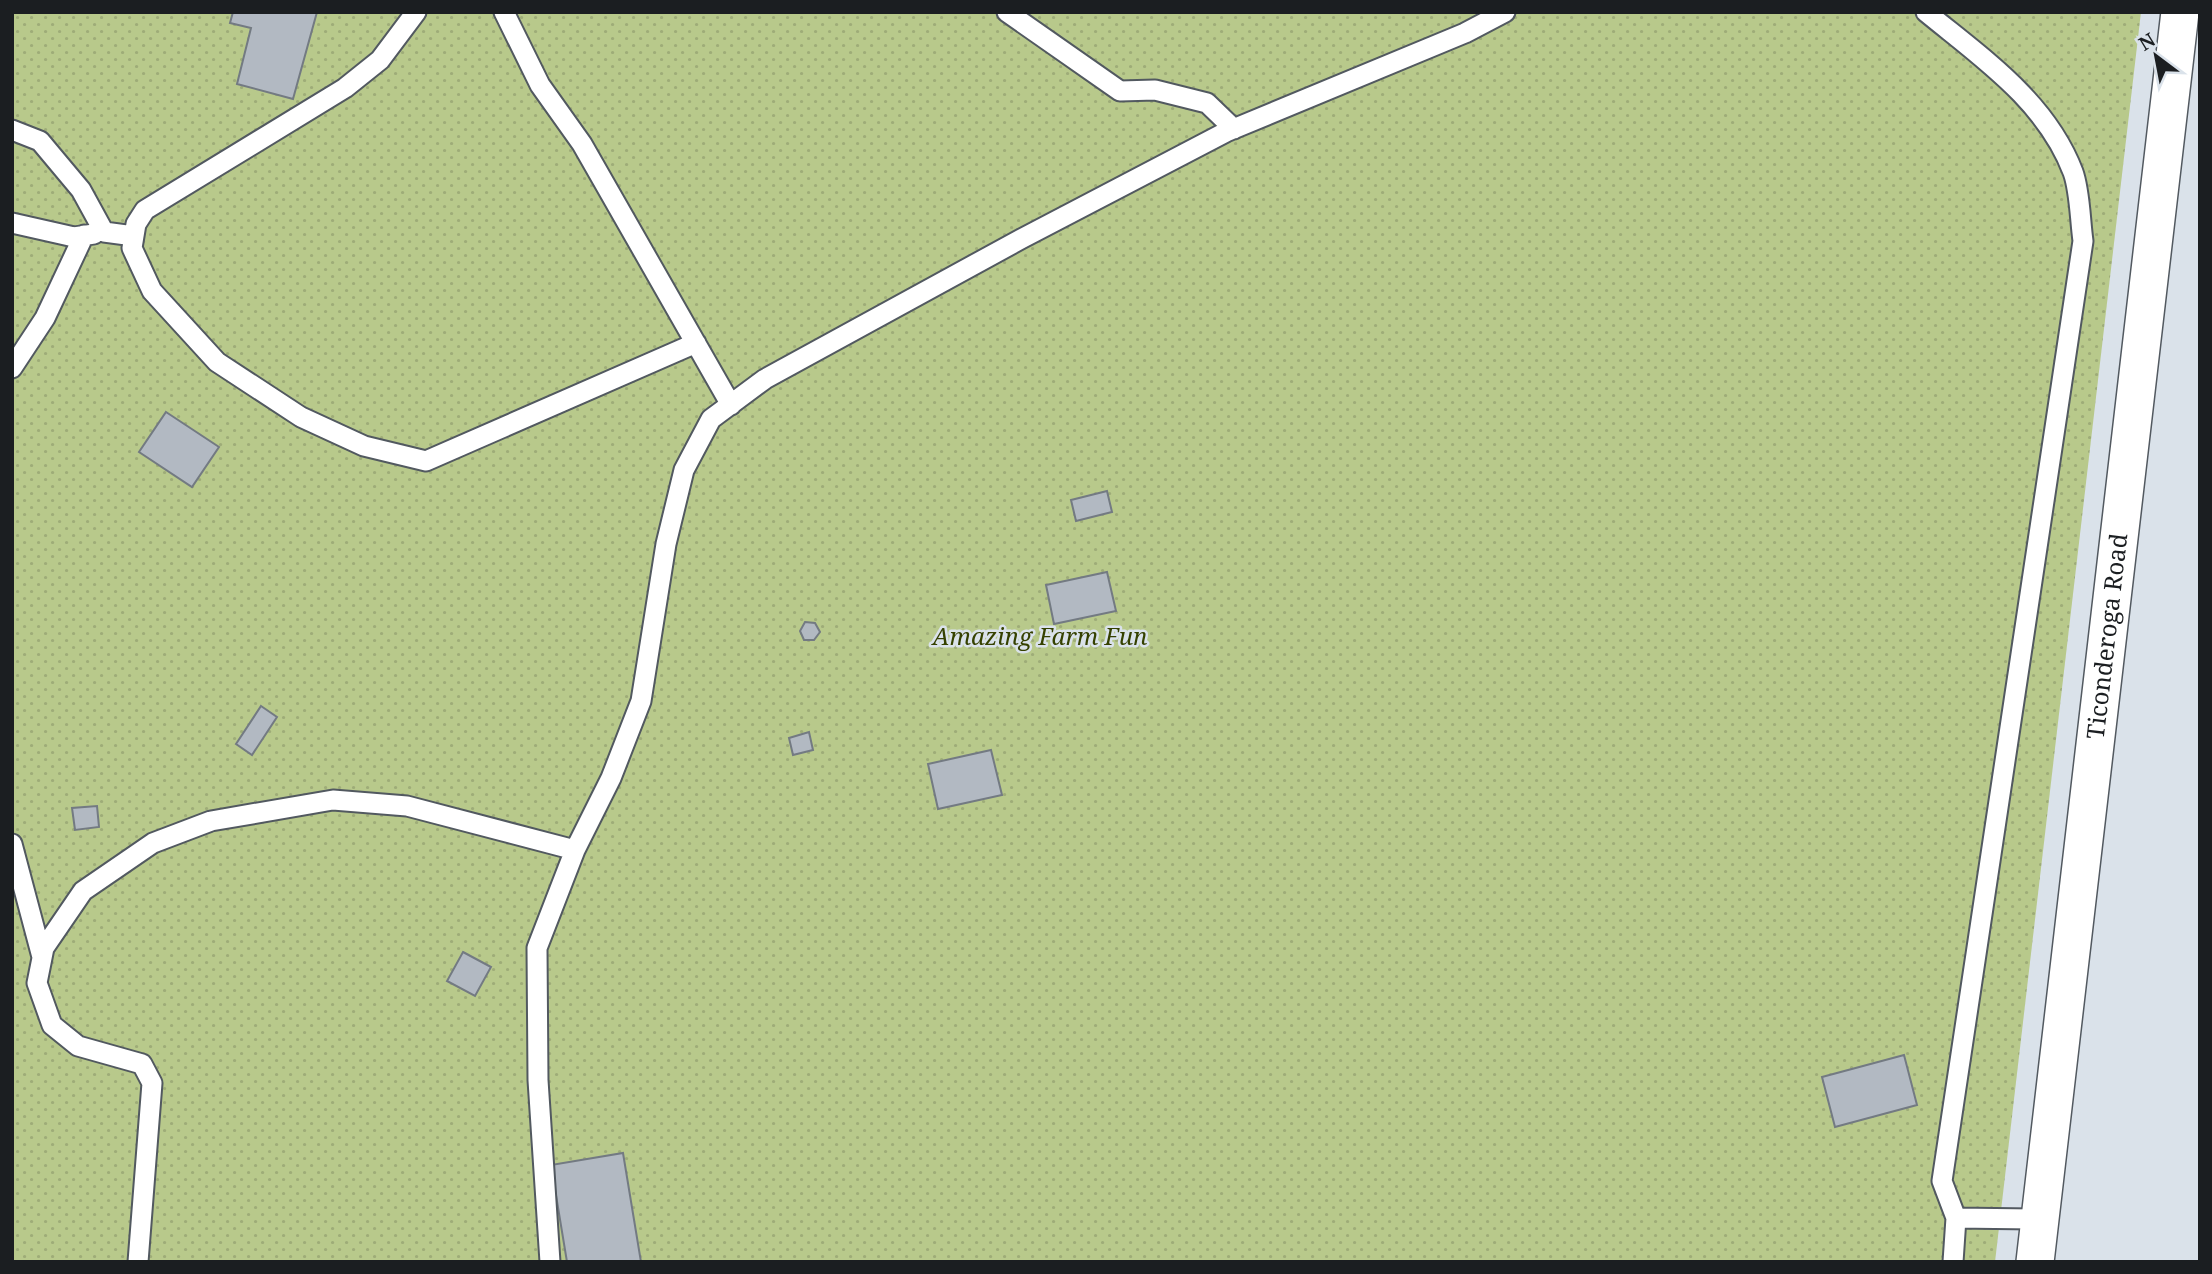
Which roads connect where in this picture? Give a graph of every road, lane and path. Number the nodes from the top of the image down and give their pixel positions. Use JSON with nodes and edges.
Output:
{"nodes":[{"id":1,"x":416,"y":12,"type":"edge"},
{"id":2,"x":504,"y":12,"type":"edge"},
{"id":3,"x":1007,"y":12,"type":"edge"},
{"id":4,"x":1505,"y":12,"type":"edge"},
{"id":5,"x":1926,"y":12,"type":"edge"},
{"id":6,"x":2180,"y":12,"type":"edge"},
{"id":7,"x":1234,"y":129,"type":"junction"},
{"id":8,"x":12,"y":130,"type":"edge"},
{"id":9,"x":12,"y":223,"type":"edge"},
{"id":10,"x":104,"y":232,"type":"junction"},
{"id":11,"x":84,"y":235,"type":"junction"},
{"id":12,"x":134,"y":236,"type":"junction"},
{"id":13,"x":696,"y":344,"type":"junction"},
{"id":14,"x":12,"y":368,"type":"edge"},
{"id":15,"x":731,"y":405,"type":"junction"},
{"id":16,"x":12,"y":845,"type":"edge"},
{"id":17,"x":575,"y":850,"type":"junction"},
{"id":18,"x":42,"y":957,"type":"junction"},
{"id":19,"x":1956,"y":1218,"type":"junction"},
{"id":20,"x":2039,"y":1219,"type":"junction"},
{"id":21,"x":138,"y":1262,"type":"edge"},
{"id":22,"x":550,"y":1262,"type":"edge"},
{"id":23,"x":1953,"y":1262,"type":"edge"},
{"id":24,"x":2035,"y":1262,"type":"edge"}],
"edges":[{"from":1,"to":12,"type":"lane"},
{"from":2,"to":13,"type":"lane"},
{"from":3,"to":7,"type":"lane"},
{"from":4,"to":7,"type":"lane"},
{"from":5,"to":19,"type":"lane"},
{"from":6,"to":20,"type":"street","name":"Ticonderoga Road"},
{"from":7,"to":15,"type":"lane"},
{"from":8,"to":10,"type":"lane"},
{"from":9,"to":11,"type":"lane"},
{"from":10,"to":11,"type":"lane"},
{"from":10,"to":12,"type":"lane"},
{"from":11,"to":14,"type":"lane"},
{"from":12,"to":13,"type":"lane"},
{"from":13,"to":15,"type":"lane"},
{"from":15,"to":17,"type":"lane"},
{"from":16,"to":18,"type":"lane"},
{"from":17,"to":18,"type":"lane"},
{"from":17,"to":22,"type":"lane"},
{"from":18,"to":21,"type":"lane"},
{"from":19,"to":20,"type":"lane"},
{"from":19,"to":23,"type":"lane"},
{"from":20,"to":24,"type":"street","name":"Ticonderoga Road"}]}
